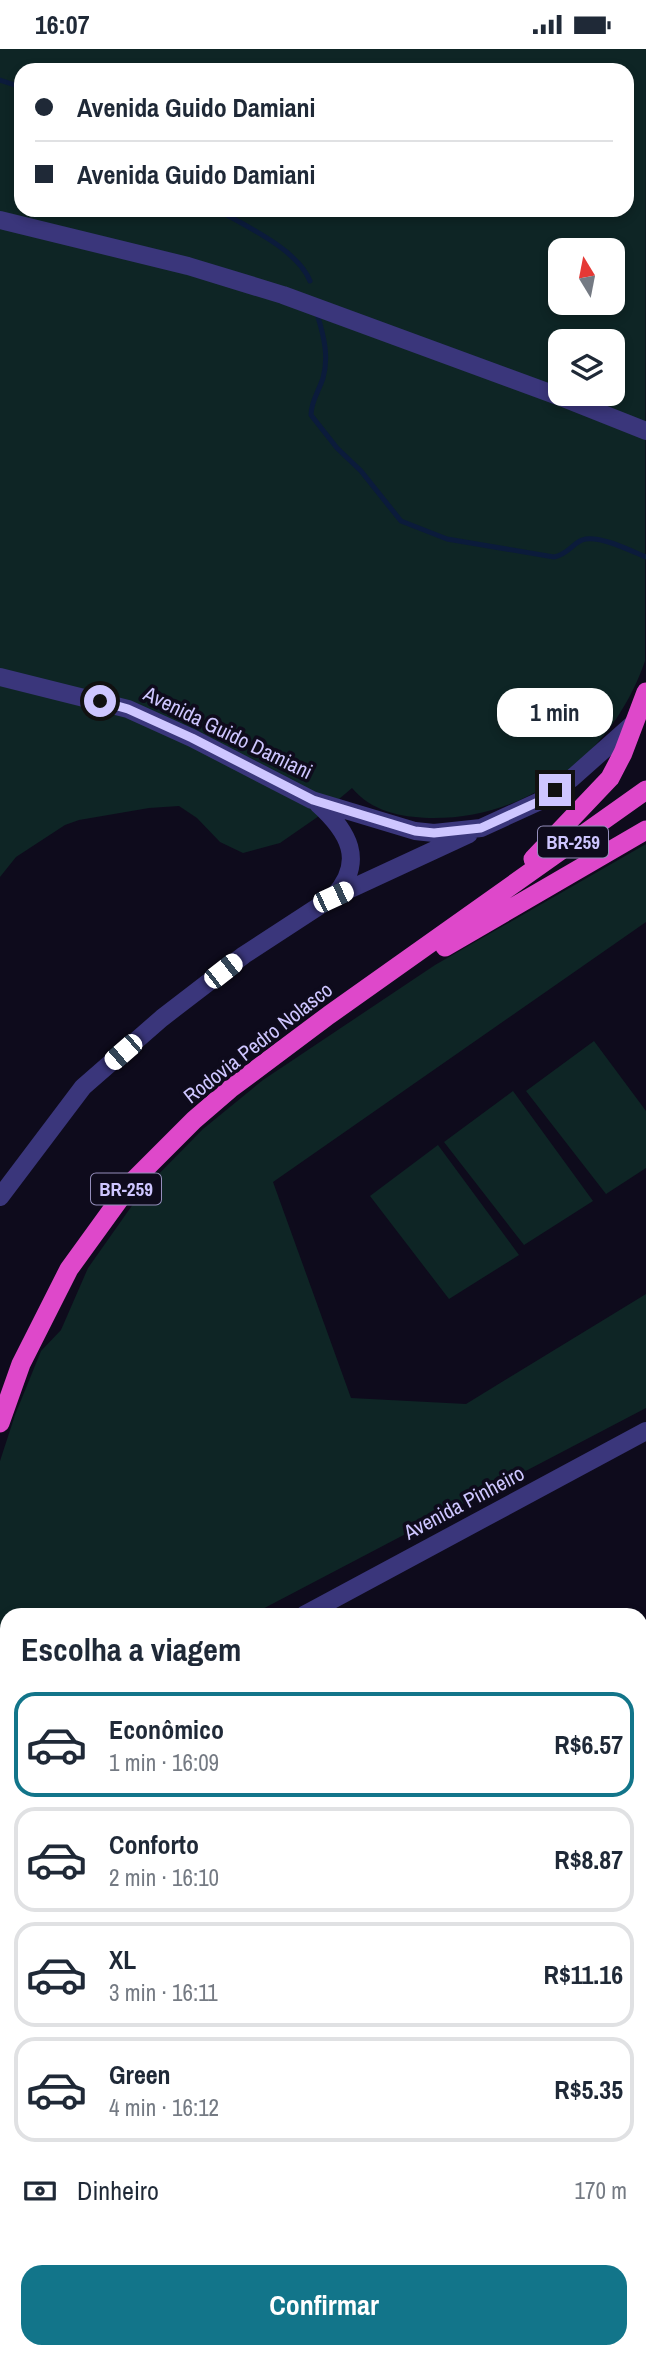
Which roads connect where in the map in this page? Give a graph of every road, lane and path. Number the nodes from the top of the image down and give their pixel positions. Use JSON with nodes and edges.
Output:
{"nodes":[{"id":1,"x":0,"y":220,"type":"edge"},
{"id":2,"x":646,"y":431,"type":"edge"},
{"id":3,"x":0,"y":677,"type":"edge"},
{"id":4,"x":646,"y":692,"type":"edge"},
{"id":5,"x":634,"y":723,"type":"junction"},
{"id":6,"x":646,"y":790,"type":"edge"},
{"id":7,"x":313,"y":800,"type":"junction"},
{"id":8,"x":481,"y":828,"type":"junction"},
{"id":9,"x":646,"y":830,"type":"edge"},
{"id":10,"x":499,"y":894,"type":"junction"},
{"id":11,"x":333,"y":897,"type":"junction"},
{"id":12,"x":329,"y":1015,"type":"junction"},
{"id":13,"x":0,"y":1197,"type":"edge"},
{"id":14,"x":0,"y":1423,"type":"edge"},
{"id":15,"x":646,"y":1431,"type":"edge"},
{"id":16,"x":317,"y":1608,"type":"edge"}],
"edges":[{"from":1,"to":2,"type":"street"},
{"from":3,"to":7,"type":"street","name":"Avenida Guido Damiani"},
{"from":4,"to":5,"type":"highway"},
{"from":5,"to":8,"type":"street","name":"Avenida Guido Damiani"},
{"from":5,"to":10,"type":"highway"},
{"from":6,"to":10,"type":"highway","name":"Rodovia Pedro Nolasco","number":"BR-259"},
{"from":7,"to":8,"type":"street","name":"Avenida Guido Damiani"},
{"from":7,"to":11,"type":"street","name":"Avenida Guido Damiani"},
{"from":8,"to":11,"type":"street"},
{"from":9,"to":12,"type":"highway"},
{"from":10,"to":12,"type":"highway","name":"Rodovia Pedro Nolasco","number":"BR-259"},
{"from":11,"to":13,"type":"street"},
{"from":12,"to":14,"type":"highway","name":"Rodovia Pedro Nolasco","number":"BR-259"},
{"from":15,"to":16,"type":"street","name":"Avenida Pinheiro"}]}
